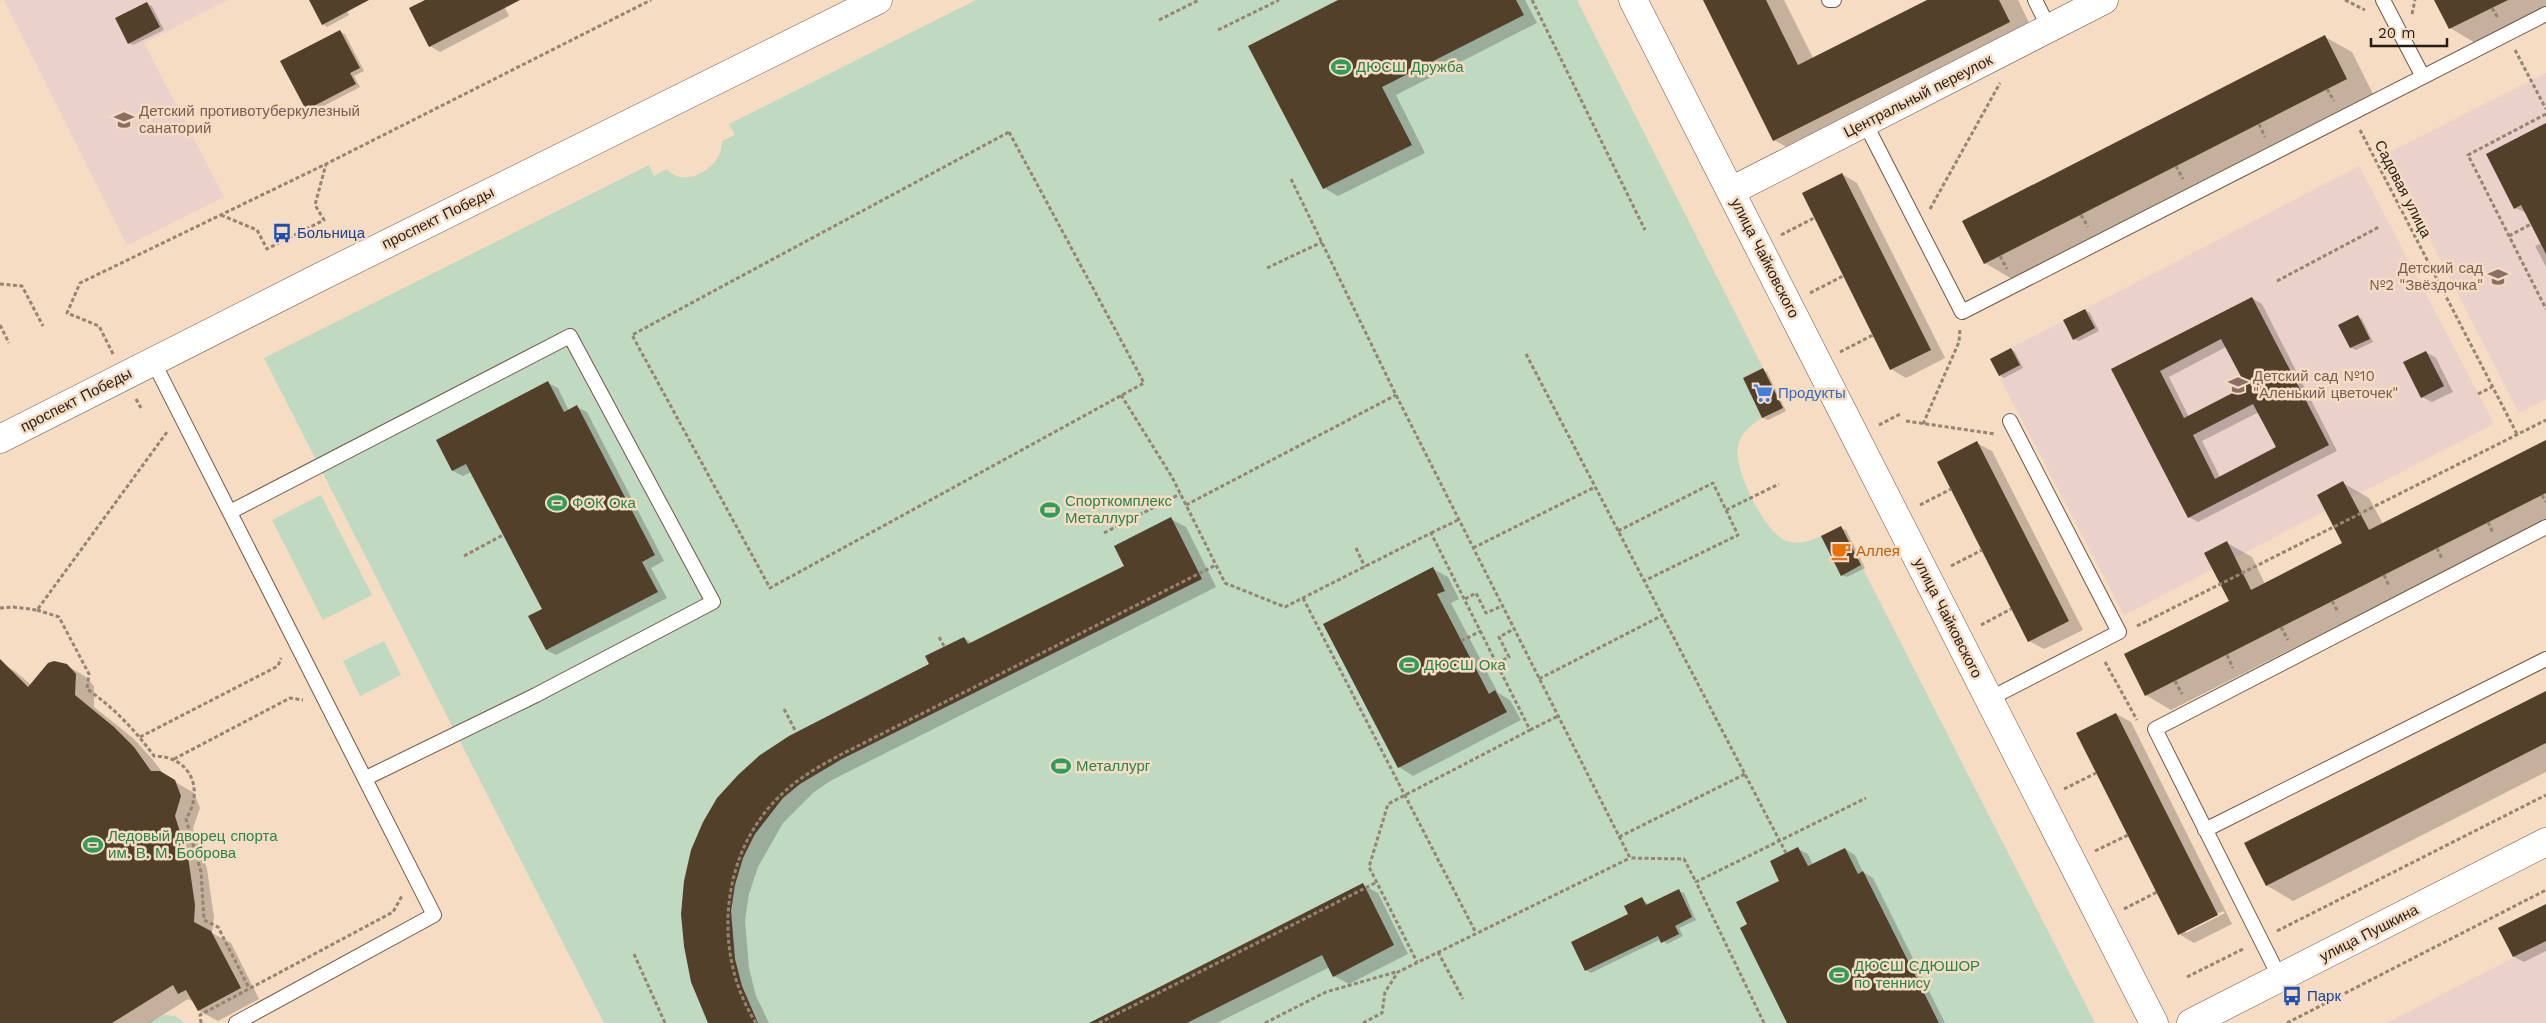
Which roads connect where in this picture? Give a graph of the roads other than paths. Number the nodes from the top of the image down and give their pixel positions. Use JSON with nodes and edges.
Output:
{"nodes":[{"id":1,"x":878,"y":0,"type":"edge"},
{"id":2,"x":1829,"y":0,"type":"edge"},
{"id":3,"x":1834,"y":0,"type":"edge"},
{"id":4,"x":2035,"y":0,"type":"edge"},
{"id":5,"x":2104,"y":0,"type":"edge"},
{"id":6,"x":2383,"y":0,"type":"edge"},
{"id":7,"x":1641,"y":3,"type":"edge"},
{"id":8,"x":2546,"y":14,"type":"edge"},
{"id":9,"x":2049,"y":28,"type":"junction"},
{"id":10,"x":2423,"y":77,"type":"junction"},
{"id":11,"x":1865,"y":123,"type":"junction"},
{"id":12,"x":1731,"y":191,"type":"junction"},
{"id":13,"x":154,"y":361,"type":"junction"},
{"id":14,"x":2010,"y":421,"type":"dead end"},
{"id":15,"x":0,"y":439,"type":"edge"},
{"id":16,"x":230,"y":512,"type":"junction"},
{"id":17,"x":2546,"y":527,"type":"edge"},
{"id":18,"x":2546,"y":659,"type":"edge"},
{"id":19,"x":1989,"y":699,"type":"junction"},
{"id":20,"x":366,"y":778,"type":"junction"},
{"id":21,"x":2206,"y":830,"type":"junction"},
{"id":22,"x":2546,"y":842,"type":"edge"},
{"id":23,"x":2280,"y":978,"type":"junction"},
{"id":24,"x":236,"y":1023,"type":"edge"},
{"id":25,"x":2154,"y":1023,"type":"edge"},
{"id":26,"x":2191,"y":1023,"type":"edge"}],
"edges":[{"from":1,"to":13,"type":"main road","name":"проспект Победы"},
{"from":2,"to":3,"type":"lane"},
{"from":4,"to":9,"type":"lane"},
{"from":5,"to":9,"type":"main road","name":"Центральный переулок"},
{"from":6,"to":10,"type":"lane"},
{"from":7,"to":12,"type":"main road","name":"улица Чайковского"},
{"from":8,"to":10,"type":"lane"},
{"from":9,"to":11,"type":"main road","name":"Центральный переулок"},
{"from":10,"to":11,"type":"lane"},
{"from":11,"to":12,"type":"main road","name":"Центральный переулок"},
{"from":12,"to":19,"type":"main road","name":"улица Чайковского"},
{"from":13,"to":15,"type":"main road","name":"проспект Победы"},
{"from":13,"to":16,"type":"lane"},
{"from":14,"to":19,"type":"lane"},
{"from":16,"to":20,"type":"lane"},
{"from":16,"to":20,"type":"lane"},
{"from":17,"to":21,"type":"lane"},
{"from":18,"to":21,"type":"lane"},
{"from":19,"to":25,"type":"main road","name":"улица Чайковского"},
{"from":20,"to":24,"type":"lane"},
{"from":21,"to":23,"type":"lane"},
{"from":22,"to":23,"type":"main road","name":"улица Пушкина"},
{"from":23,"to":26,"type":"main road","name":"улица Пушкина"}]}
